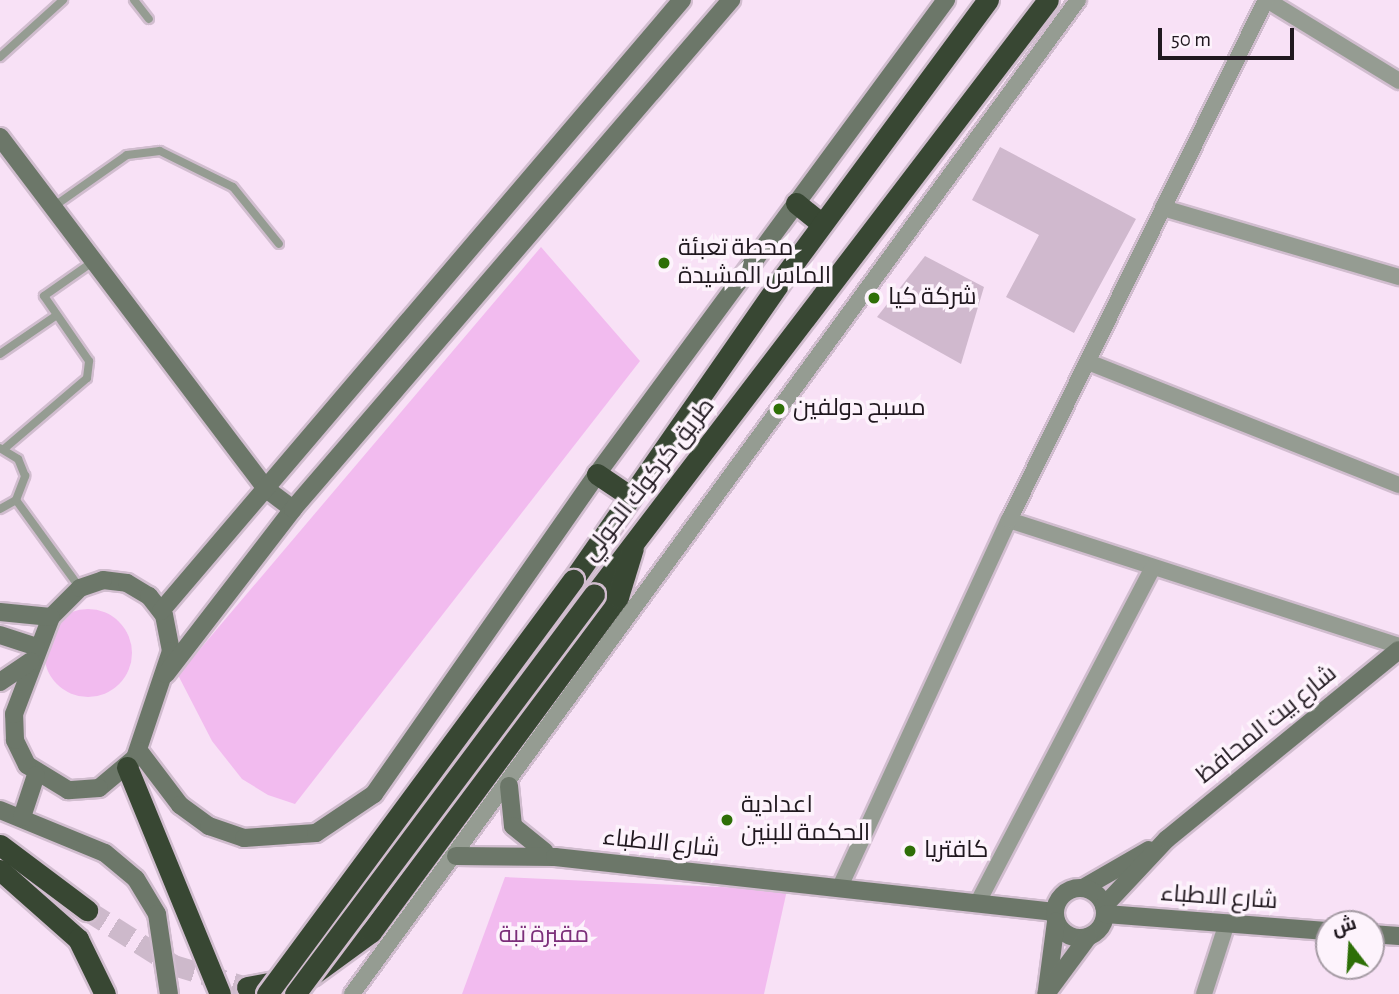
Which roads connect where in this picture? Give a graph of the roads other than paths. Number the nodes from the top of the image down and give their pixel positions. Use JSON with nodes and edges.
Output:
{"nodes":[{"id":1,"x":63,"y":0,"type":"edge"},
{"id":2,"x":134,"y":0,"type":"edge"},
{"id":3,"x":681,"y":0,"type":"edge"},
{"id":4,"x":732,"y":0,"type":"edge"},
{"id":5,"x":946,"y":0,"type":"edge"},
{"id":6,"x":988,"y":0,"type":"edge"},
{"id":7,"x":1048,"y":0,"type":"edge"},
{"id":8,"x":1079,"y":0,"type":"edge"},
{"id":9,"x":1267,"y":0,"type":"edge"},
{"id":10,"x":149,"y":19,"type":"dead end"},
{"id":11,"x":0,"y":57,"type":"edge"},
{"id":12,"x":1399,"y":81,"type":"edge"},
{"id":13,"x":0,"y":137,"type":"edge"},
{"id":14,"x":796,"y":203,"type":"junction"},
{"id":15,"x":53,"y":207,"type":"junction"},
{"id":16,"x":1163,"y":208,"type":"junction"},
{"id":17,"x":822,"y":224,"type":"junction"},
{"id":18,"x":279,"y":244,"type":"dead end"},
{"id":19,"x":94,"y":261,"type":"junction"},
{"id":20,"x":1399,"y":277,"type":"edge"},
{"id":21,"x":54,"y":317,"type":"junction"},
{"id":22,"x":0,"y":354,"type":"edge"},
{"id":23,"x":1088,"y":362,"type":"junction"},
{"id":24,"x":2,"y":449,"type":"edge"},
{"id":25,"x":597,"y":474,"type":"junction"},
{"id":26,"x":1399,"y":485,"type":"edge"},
{"id":27,"x":265,"y":488,"type":"junction"},
{"id":28,"x":630,"y":496,"type":"junction"},
{"id":29,"x":16,"y":500,"type":"junction"},
{"id":30,"x":0,"y":509,"type":"edge"},
{"id":31,"x":293,"y":509,"type":"junction"},
{"id":32,"x":1009,"y":520,"type":"junction"},
{"id":33,"x":634,"y":541,"type":"junction"},
{"id":34,"x":1153,"y":567,"type":"junction"},
{"id":35,"x":80,"y":588,"type":"junction"},
{"id":36,"x":161,"y":611,"type":"junction"},
{"id":37,"x":0,"y":612,"type":"edge"},
{"id":38,"x":51,"y":617,"type":"junction"},
{"id":39,"x":0,"y":635,"type":"edge"},
{"id":40,"x":1399,"y":648,"type":"edge"},
{"id":41,"x":34,"y":654,"type":"junction"},
{"id":42,"x":166,"y":674,"type":"junction"},
{"id":43,"x":0,"y":682,"type":"edge"},
{"id":44,"x":133,"y":759,"type":"junction"},
{"id":45,"x":36,"y":775,"type":"junction"},
{"id":46,"x":509,"y":786,"type":"junction"},
{"id":47,"x":0,"y":810,"type":"edge"},
{"id":48,"x":22,"y":817,"type":"junction"},
{"id":49,"x":1167,"y":839,"type":"junction"},
{"id":50,"x":0,"y":845,"type":"edge"},
{"id":51,"x":456,"y":856,"type":"junction"},
{"id":52,"x":555,"y":857,"type":"junction"},
{"id":53,"x":0,"y":870,"type":"edge"},
{"id":54,"x":1083,"y":888,"type":"junction"},
{"id":55,"x":839,"y":889,"type":"junction"},
{"id":56,"x":977,"y":904,"type":"junction"},
{"id":57,"x":87,"y":910,"type":"tunnel mouth"},
{"id":58,"x":1105,"y":910,"type":"junction"},
{"id":59,"x":1056,"y":917,"type":"junction"},
{"id":60,"x":1227,"y":923,"type":"junction"},
{"id":61,"x":1315,"y":929,"type":"edge"},
{"id":62,"x":1088,"y":937,"type":"junction"},
{"id":63,"x":257,"y":990,"type":"edge"},
{"id":64,"x":1046,"y":992,"type":"edge"},
{"id":65,"x":105,"y":994,"type":"edge"},
{"id":66,"x":169,"y":994,"type":"edge"},
{"id":67,"x":220,"y":994,"type":"edge"},
{"id":68,"x":295,"y":994,"type":"edge"},
{"id":69,"x":352,"y":994,"type":"edge"},
{"id":70,"x":1204,"y":994,"type":"edge"}],
"edges":[{"from":1,"to":11,"type":"lane"},
{"from":2,"to":10,"type":"lane"},
{"from":3,"to":27,"type":"main road"},
{"from":4,"to":31,"type":"main road"},
{"from":5,"to":14,"type":"main road"},
{"from":6,"to":17,"type":"highway","name":"طريق كركوك الحولي"},
{"from":7,"to":33,"type":"highway","name":"طريق كركوك الحولي"},
{"from":8,"to":46,"type":"street"},
{"from":9,"to":12,"type":"street"},
{"from":9,"to":16,"type":"street"},
{"from":13,"to":15,"type":"main road"},
{"from":14,"to":17,"type":"highway"},
{"from":14,"to":25,"type":"main road"},
{"from":15,"to":18,"type":"lane"},
{"from":15,"to":19,"type":"main road"},
{"from":16,"to":20,"type":"street"},
{"from":16,"to":23,"type":"street"},
{"from":17,"to":28,"type":"highway","name":"طريق كركوك الحولي"},
{"from":19,"to":21,"type":"lane"},
{"from":19,"to":27,"type":"main road"},
{"from":21,"to":22,"type":"lane"},
{"from":21,"to":24,"type":"lane"},
{"from":23,"to":26,"type":"street"},
{"from":23,"to":32,"type":"street"},
{"from":24,"to":29,"type":"lane"},
{"from":25,"to":28,"type":"highway"},
{"from":25,"to":44,"type":"main road"},
{"from":27,"to":31,"type":"main road"},
{"from":27,"to":36,"type":"main road"},
{"from":28,"to":63,"type":"highway","name":"طريق كركوك الحولي","bridge":true},
{"from":29,"to":30,"type":"lane"},
{"from":29,"to":35,"type":"lane"},
{"from":31,"to":42,"type":"main road"},
{"from":32,"to":34,"type":"street"},
{"from":32,"to":55,"type":"street"},
{"from":33,"to":63,"type":"highway"},
{"from":33,"to":68,"type":"highway","name":"طريق كركوك الحولي","bridge":true},
{"from":34,"to":40,"type":"street"},
{"from":34,"to":56,"type":"street"},
{"from":35,"to":36,"type":"main road"},
{"from":35,"to":38,"type":"main road"},
{"from":36,"to":42,"type":"main road"},
{"from":37,"to":38,"type":"main road"},
{"from":38,"to":41,"type":"main road"},
{"from":39,"to":41,"type":"main road"},
{"from":40,"to":49,"type":"main road","name":"شارع بيت المحافظ"},
{"from":41,"to":43,"type":"main road"},
{"from":41,"to":45,"type":"main road"},
{"from":42,"to":44,"type":"main road"},
{"from":44,"to":45,"type":"main road"},
{"from":44,"to":67,"type":"highway"},
{"from":45,"to":48,"type":"main road"},
{"from":46,"to":51,"type":"street"},
{"from":46,"to":52,"type":"main road","name":"شارع الاطباء"},
{"from":47,"to":48,"type":"main road"},
{"from":48,"to":66,"type":"main road"},
{"from":49,"to":54,"type":"main road","name":"شارع بيت المحافظ"},
{"from":49,"to":58,"type":"main road","name":"شارع بيت المحافظ"},
{"from":50,"to":57,"type":"highway"},
{"from":51,"to":52,"type":"main road","name":"شارع الاطباء"},
{"from":51,"to":69,"type":"street"},
{"from":52,"to":55,"type":"main road","name":"شارع الاطباء"},
{"from":53,"to":65,"type":"highway"},
{"from":54,"to":58,"type":"main road"},
{"from":54,"to":59,"type":"main road","name":"شارع بيت المحافظ"},
{"from":55,"to":56,"type":"main road","name":"شارع الاطباء"},
{"from":56,"to":59,"type":"main road","name":"شارع الاطباء"},
{"from":58,"to":60,"type":"main road","name":"شارع الاطباء"},
{"from":58,"to":62,"type":"main road","name":"شارع بيت المحافظ"},
{"from":59,"to":62,"type":"main road"},
{"from":59,"to":64,"type":"main road","name":"شارع بيت المحافظ"},
{"from":60,"to":61,"type":"main road","name":"شارع الاطباء"},
{"from":60,"to":70,"type":"street"},
{"from":62,"to":64,"type":"main road","name":"شارع بيت المحافظ"}]}
